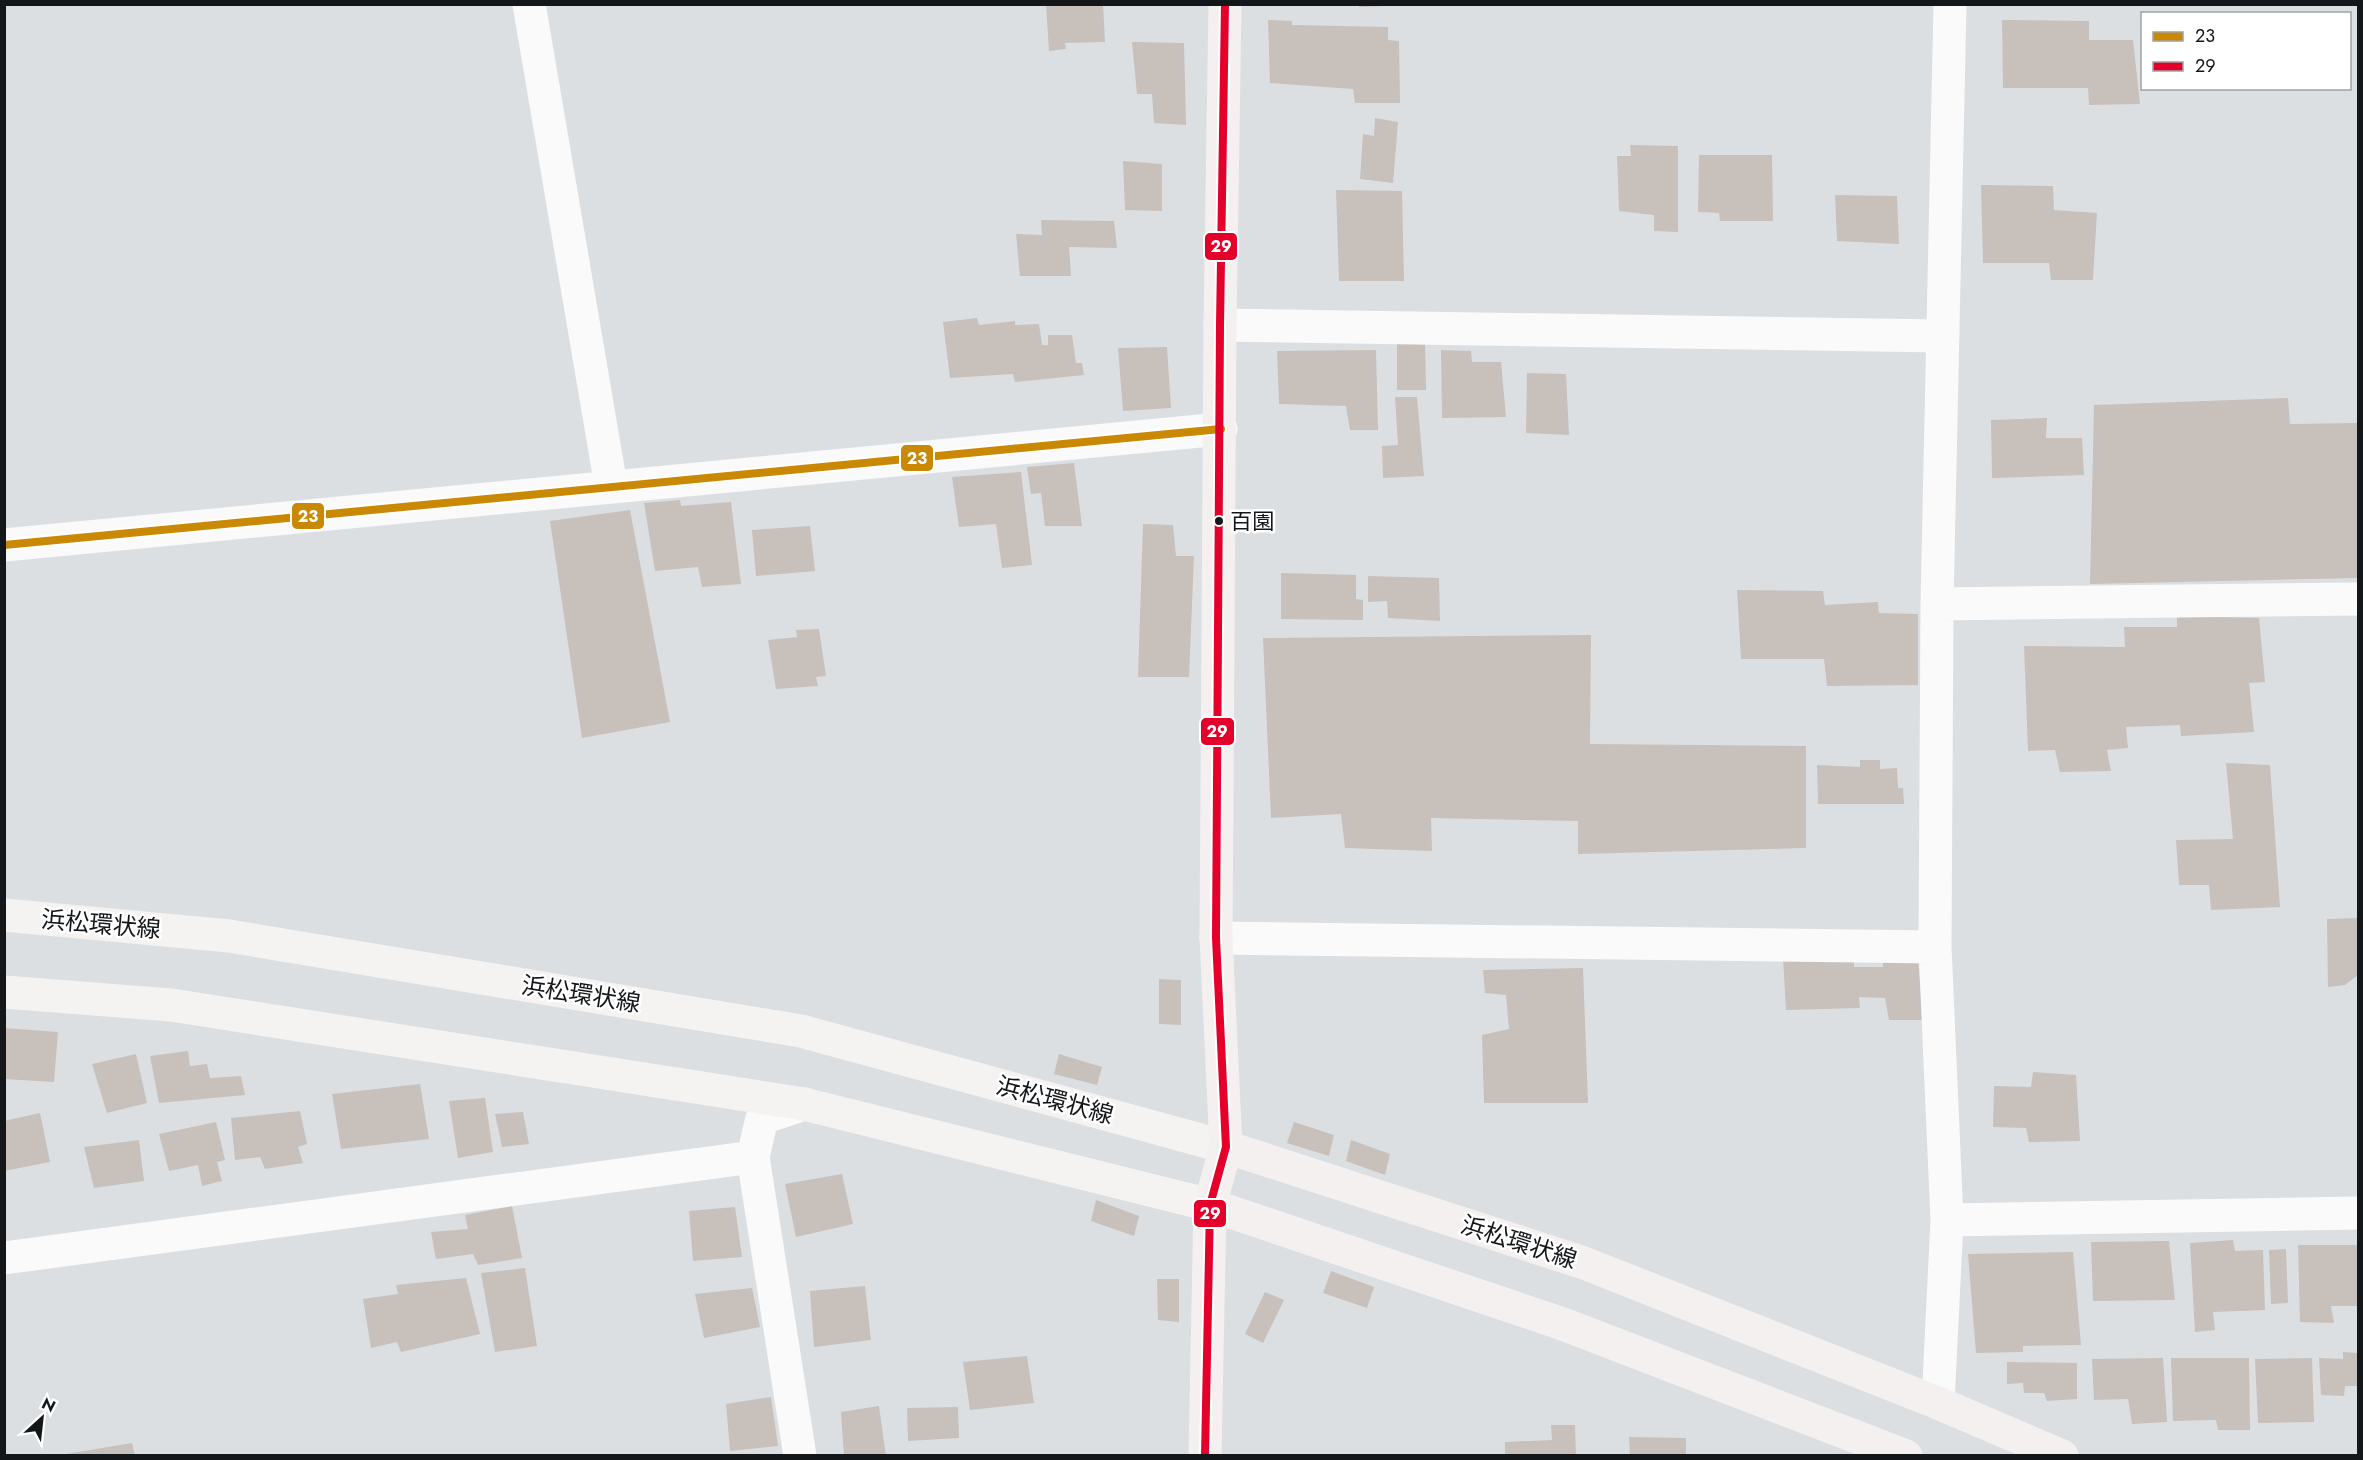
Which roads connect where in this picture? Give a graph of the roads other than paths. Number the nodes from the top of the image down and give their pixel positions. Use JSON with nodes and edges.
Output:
{"nodes":[{"id":1,"x":529,"y":4,"type":"edge"},
{"id":2,"x":1225,"y":4,"type":"edge"},
{"id":3,"x":1950,"y":4,"type":"edge"},
{"id":4,"x":1220,"y":325,"type":"junction"},
{"id":5,"x":1943,"y":336,"type":"junction"},
{"id":6,"x":1221,"y":429,"type":"junction"},
{"id":7,"x":611,"y":486,"type":"junction"},
{"id":8,"x":4,"y":546,"type":"edge"},
{"id":9,"x":2358,"y":599,"type":"edge"},
{"id":10,"x":1936,"y":604,"type":"junction"},
{"id":11,"x":4,"y":915,"type":"edge"},
{"id":12,"x":1216,"y":938,"type":"junction"},
{"id":13,"x":1935,"y":948,"type":"junction"},
{"id":14,"x":4,"y":992,"type":"edge"},
{"id":15,"x":804,"y":1104,"type":"junction"},
{"id":16,"x":1226,"y":1148,"type":"junction"},
{"id":17,"x":753,"y":1156,"type":"junction"},
{"id":18,"x":1210,"y":1205,"type":"junction"},
{"id":19,"x":2358,"y":1213,"type":"edge"},
{"id":20,"x":1947,"y":1220,"type":"junction"},
{"id":21,"x":4,"y":1258,"type":"edge"},
{"id":22,"x":1938,"y":1403,"type":"junction"},
{"id":23,"x":801,"y":1455,"type":"edge"},
{"id":24,"x":1205,"y":1455,"type":"edge"},
{"id":25,"x":1906,"y":1455,"type":"edge"},
{"id":26,"x":2061,"y":1455,"type":"edge"}],
"edges":[{"from":1,"to":7,"type":"street"},
{"from":2,"to":4,"type":"highway"},
{"from":3,"to":5,"type":"street"},
{"from":4,"to":5,"type":"street"},
{"from":4,"to":6,"type":"highway"},
{"from":5,"to":10,"type":"street"},
{"from":6,"to":7,"type":"street"},
{"from":6,"to":12,"type":"highway"},
{"from":7,"to":8,"type":"street"},
{"from":9,"to":10,"type":"street"},
{"from":10,"to":13,"type":"street"},
{"from":11,"to":16,"type":"main road","name":"浜松環状線"},
{"from":12,"to":13,"type":"street"},
{"from":12,"to":16,"type":"highway"},
{"from":13,"to":20,"type":"street"},
{"from":14,"to":15,"type":"main road"},
{"from":15,"to":17,"type":"street"},
{"from":15,"to":18,"type":"main road"},
{"from":16,"to":18,"type":"highway"},
{"from":16,"to":22,"type":"highway","name":"浜松環状線"},
{"from":17,"to":21,"type":"street"},
{"from":17,"to":23,"type":"street"},
{"from":18,"to":24,"type":"highway"},
{"from":18,"to":25,"type":"highway"},
{"from":19,"to":20,"type":"street"},
{"from":20,"to":22,"type":"street"},
{"from":22,"to":26,"type":"highway","name":"浜松環状線"}]}
